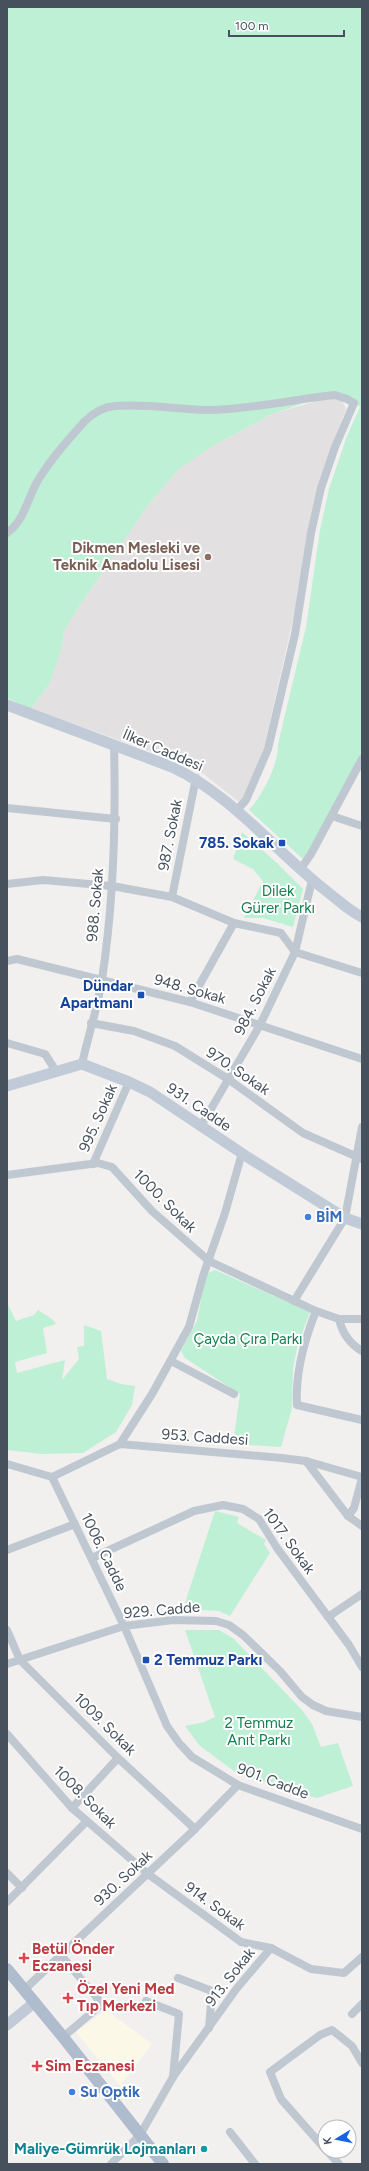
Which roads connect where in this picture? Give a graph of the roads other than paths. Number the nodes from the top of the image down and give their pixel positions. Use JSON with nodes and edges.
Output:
{"nodes":[{"id":1,"x":7,"y":533,"type":"edge"},
{"id":2,"x":7,"y":705,"type":"edge"},
{"id":3,"x":114,"y":745,"type":"junction"},
{"id":4,"x":362,"y":759,"type":"edge"},
{"id":5,"x":196,"y":778,"type":"junction"},
{"id":6,"x":7,"y":808,"type":"edge"},
{"id":7,"x":236,"y":811,"type":"junction"},
{"id":8,"x":332,"y":816,"type":"junction"},
{"id":9,"x":116,"y":820,"type":"junction"},
{"id":10,"x":362,"y":826,"type":"edge"},
{"id":11,"x":300,"y":870,"type":"junction"},
{"id":12,"x":312,"y":880,"type":"junction"},
{"id":13,"x":7,"y":884,"type":"edge"},
{"id":14,"x":112,"y":886,"type":"junction"},
{"id":15,"x":172,"y":897,"type":"junction"},
{"id":16,"x":362,"y":917,"type":"edge"},
{"id":17,"x":234,"y":923,"type":"junction"},
{"id":18,"x":295,"y":952,"type":"junction"},
{"id":19,"x":7,"y":961,"type":"edge"},
{"id":20,"x":362,"y":973,"type":"edge"},
{"id":21,"x":102,"y":980,"type":"junction"},
{"id":22,"x":190,"y":1002,"type":"junction"},
{"id":23,"x":92,"y":1023,"type":"junction"},
{"id":24,"x":260,"y":1025,"type":"junction"},
{"id":25,"x":7,"y":1043,"type":"edge"},
{"id":26,"x":362,"y":1059,"type":"edge"},
{"id":27,"x":82,"y":1064,"type":"junction"},
{"id":28,"x":56,"y":1071,"type":"junction"},
{"id":29,"x":228,"y":1079,"type":"junction"},
{"id":30,"x":129,"y":1082,"type":"junction"},
{"id":31,"x":7,"y":1086,"type":"edge"},
{"id":32,"x":201,"y":1126,"type":"junction"},
{"id":33,"x":362,"y":1127,"type":"edge"},
{"id":34,"x":242,"y":1153,"type":"junction"},
{"id":35,"x":360,"y":1159,"type":"edge"},
{"id":36,"x":93,"y":1164,"type":"junction"},
{"id":37,"x":7,"y":1175,"type":"edge"},
{"id":38,"x":345,"y":1218,"type":"junction"},
{"id":39,"x":362,"y":1224,"type":"edge"},
{"id":40,"x":209,"y":1261,"type":"junction"},
{"id":41,"x":294,"y":1301,"type":"junction"},
{"id":42,"x":316,"y":1311,"type":"junction"},
{"id":43,"x":339,"y":1319,"type":"junction"},
{"id":44,"x":362,"y":1319,"type":"edge"},
{"id":45,"x":362,"y":1351,"type":"edge"},
{"id":46,"x":171,"y":1361,"type":"junction"},
{"id":47,"x":234,"y":1394,"type":"dead end"},
{"id":48,"x":362,"y":1420,"type":"edge"},
{"id":49,"x":120,"y":1444,"type":"junction"},
{"id":50,"x":306,"y":1461,"type":"junction"},
{"id":51,"x":7,"y":1464,"type":"edge"},
{"id":52,"x":52,"y":1477,"type":"junction"},
{"id":53,"x":362,"y":1478,"type":"edge"},
{"id":54,"x":348,"y":1516,"type":"junction"},
{"id":55,"x":75,"y":1524,"type":"junction"},
{"id":56,"x":362,"y":1526,"type":"edge"},
{"id":57,"x":7,"y":1550,"type":"edge"},
{"id":58,"x":92,"y":1558,"type":"junction"},
{"id":59,"x":362,"y":1594,"type":"edge"},
{"id":60,"x":328,"y":1617,"type":"junction"},
{"id":61,"x":124,"y":1626,"type":"junction"},
{"id":62,"x":7,"y":1630,"type":"edge"},
{"id":63,"x":20,"y":1660,"type":"junction"},
{"id":64,"x":7,"y":1664,"type":"edge"},
{"id":65,"x":362,"y":1667,"type":"edge"},
{"id":66,"x":360,"y":1715,"type":"edge"},
{"id":67,"x":167,"y":1726,"type":"joint"},
{"id":68,"x":7,"y":1735,"type":"edge"},
{"id":69,"x":118,"y":1758,"type":"junction"},
{"id":70,"x":238,"y":1785,"type":"junction"},
{"id":71,"x":72,"y":1808,"type":"junction"},
{"id":72,"x":87,"y":1821,"type":"junction"},
{"id":73,"x":195,"y":1829,"type":"junction"},
{"id":74,"x":362,"y":1829,"type":"edge"},
{"id":75,"x":7,"y":1873,"type":"edge"},
{"id":76,"x":148,"y":1874,"type":"junction"},
{"id":77,"x":22,"y":1888,"type":"junction"},
{"id":78,"x":7,"y":1902,"type":"edge"},
{"id":79,"x":270,"y":1948,"type":"junction"},
{"id":80,"x":61,"y":1955,"type":"junction"},
{"id":81,"x":362,"y":1957,"type":"edge"},
{"id":82,"x":7,"y":1969,"type":"edge"},
{"id":83,"x":178,"y":1978,"type":"dead end"},
{"id":84,"x":25,"y":1990,"type":"junction"},
{"id":85,"x":146,"y":2001,"type":"dead end"},
{"id":86,"x":35,"y":2002,"type":"junction"},
{"id":87,"x":362,"y":2004,"type":"edge"},
{"id":88,"x":352,"y":2014,"type":"dead end"},
{"id":89,"x":7,"y":2026,"type":"edge"},
{"id":90,"x":209,"y":2029,"type":"junction"},
{"id":91,"x":63,"y":2037,"type":"junction"},
{"id":92,"x":362,"y":2063,"type":"edge"},
{"id":93,"x":173,"y":2078,"type":"junction"},
{"id":94,"x":230,"y":2132,"type":"dead end"},
{"id":95,"x":140,"y":2135,"type":"junction"},
{"id":96,"x":317,"y":2140,"type":"edge"},
{"id":97,"x":111,"y":2164,"type":"edge"},
{"id":98,"x":163,"y":2164,"type":"edge"},
{"id":99,"x":255,"y":2164,"type":"edge"}],
"edges":[{"from":1,"to":7,"type":"street"},
{"from":2,"to":3,"type":"main road","name":"İlker Caddesi"},
{"from":3,"to":5,"type":"main road","name":"İlker Caddesi"},
{"from":3,"to":9,"type":"street","name":"988. Sokak"},
{"from":4,"to":8,"type":"street"},
{"from":5,"to":7,"type":"main road","name":"İlker Caddesi"},
{"from":5,"to":15,"type":"street","name":"987. Sokak"},
{"from":6,"to":9,"type":"street"},
{"from":7,"to":11,"type":"main road","name":"İlker Caddesi"},
{"from":8,"to":10,"type":"street"},
{"from":8,"to":11,"type":"street"},
{"from":9,"to":14,"type":"street","name":"988. Sokak"},
{"from":11,"to":12,"type":"main road","name":"İlker Caddesi"},
{"from":12,"to":16,"type":"main road","name":"İlker Caddesi"},
{"from":12,"to":18,"type":"street","name":"984. Sokak"},
{"from":13,"to":14,"type":"street"},
{"from":14,"to":15,"type":"street"},
{"from":14,"to":21,"type":"street","name":"988. Sokak"},
{"from":15,"to":17,"type":"street"},
{"from":17,"to":18,"type":"street"},
{"from":17,"to":22,"type":"street"},
{"from":18,"to":20,"type":"street"},
{"from":18,"to":24,"type":"street","name":"984. Sokak"},
{"from":19,"to":21,"type":"street","name":"948. Sokak"},
{"from":21,"to":22,"type":"street","name":"948. Sokak"},
{"from":21,"to":23,"type":"street","name":"988. Sokak"},
{"from":22,"to":24,"type":"street","name":"948. Sokak"},
{"from":23,"to":27,"type":"street","name":"988. Sokak"},
{"from":23,"to":29,"type":"street","name":"970. Sokak"},
{"from":24,"to":26,"type":"street","name":"948. Sokak"},
{"from":24,"to":29,"type":"street","name":"984. Sokak"},
{"from":25,"to":28,"type":"street"},
{"from":27,"to":28,"type":"main road"},
{"from":27,"to":30,"type":"main road","name":"931. Cadde"},
{"from":28,"to":31,"type":"main road"},
{"from":29,"to":32,"type":"street","name":"984. Sokak"},
{"from":29,"to":35,"type":"street","name":"970. Sokak"},
{"from":30,"to":32,"type":"main road","name":"931. Cadde"},
{"from":30,"to":36,"type":"street","name":"995. Sokak"},
{"from":32,"to":34,"type":"main road","name":"931. Cadde"},
{"from":33,"to":35,"type":"street"},
{"from":34,"to":38,"type":"main road","name":"931. Cadde"},
{"from":34,"to":40,"type":"street"},
{"from":35,"to":38,"type":"street"},
{"from":36,"to":37,"type":"street","name":"1000. Sokak"},
{"from":36,"to":40,"type":"street","name":"1000. Sokak"},
{"from":38,"to":39,"type":"main road","name":"931. Cadde"},
{"from":38,"to":41,"type":"street"},
{"from":40,"to":41,"type":"street","name":"1000. Sokak"},
{"from":40,"to":46,"type":"street"},
{"from":41,"to":42,"type":"street","name":"1000. Sokak"},
{"from":42,"to":43,"type":"street","name":"1000. Sokak"},
{"from":42,"to":48,"type":"street"},
{"from":43,"to":44,"type":"street","name":"1000. Sokak"},
{"from":43,"to":45,"type":"street"},
{"from":46,"to":47,"type":"street"},
{"from":46,"to":49,"type":"street"},
{"from":49,"to":50,"type":"street","name":"953. Caddesi"},
{"from":49,"to":52,"type":"street"},
{"from":50,"to":53,"type":"street","name":"953. Caddesi"},
{"from":50,"to":54,"type":"street"},
{"from":51,"to":52,"type":"street"},
{"from":52,"to":55,"type":"street","name":"1006. Cadde"},
{"from":53,"to":54,"type":"street"},
{"from":54,"to":56,"type":"street"},
{"from":55,"to":57,"type":"street"},
{"from":55,"to":58,"type":"street","name":"1006. Cadde"},
{"from":58,"to":60,"type":"street","name":"1017. Sokak"},
{"from":58,"to":61,"type":"street","name":"1006. Cadde"},
{"from":59,"to":60,"type":"street"},
{"from":60,"to":65,"type":"street","name":"1017. Sokak"},
{"from":61,"to":63,"type":"street","name":"929. Cadde"},
{"from":61,"to":66,"type":"street","name":"929. Cadde"},
{"from":61,"to":67,"type":"street","name":"1006. Cadde"},
{"from":62,"to":63,"type":"street","name":"1009. Sokak"},
{"from":63,"to":64,"type":"street","name":"929. Cadde"},
{"from":63,"to":69,"type":"street","name":"1009. Sokak"},
{"from":67,"to":70,"type":"street","name":"901. Cadde"},
{"from":68,"to":71,"type":"street","name":"1008. Sokak"},
{"from":69,"to":71,"type":"street"},
{"from":69,"to":73,"type":"street","name":"1009. Sokak"},
{"from":70,"to":73,"type":"street","name":"930. Sokak"},
{"from":70,"to":74,"type":"street","name":"901. Cadde"},
{"from":71,"to":72,"type":"street","name":"1008. Sokak"},
{"from":72,"to":76,"type":"street","name":"1008. Sokak"},
{"from":72,"to":77,"type":"street"},
{"from":73,"to":76,"type":"street","name":"930. Sokak"},
{"from":75,"to":77,"type":"street"},
{"from":76,"to":79,"type":"street","name":"914. Sokak"},
{"from":76,"to":80,"type":"street","name":"930. Sokak"},
{"from":77,"to":78,"type":"street"},
{"from":79,"to":81,"type":"street","name":"913. Sokak"},
{"from":79,"to":90,"type":"street","name":"913. Sokak"},
{"from":80,"to":84,"type":"street","name":"930. Sokak"},
{"from":80,"to":91,"type":"street"},
{"from":82,"to":84,"type":"main road"},
{"from":83,"to":90,"type":"street","name":"913. Sokak"},
{"from":84,"to":86,"type":"main road"},
{"from":85,"to":93,"type":"street","name":"913. Sokak"},
{"from":86,"to":89,"type":"main road"},
{"from":86,"to":91,"type":"main road"},
{"from":87,"to":88,"type":"street"},
{"from":90,"to":93,"type":"street","name":"913. Sokak"},
{"from":91,"to":95,"type":"main road"},
{"from":92,"to":96,"type":"street"},
{"from":93,"to":95,"type":"street","name":"913. Sokak"},
{"from":94,"to":99,"type":"street"},
{"from":95,"to":97,"type":"street","name":"913. Sokak"},
{"from":95,"to":98,"type":"main road"}]}
